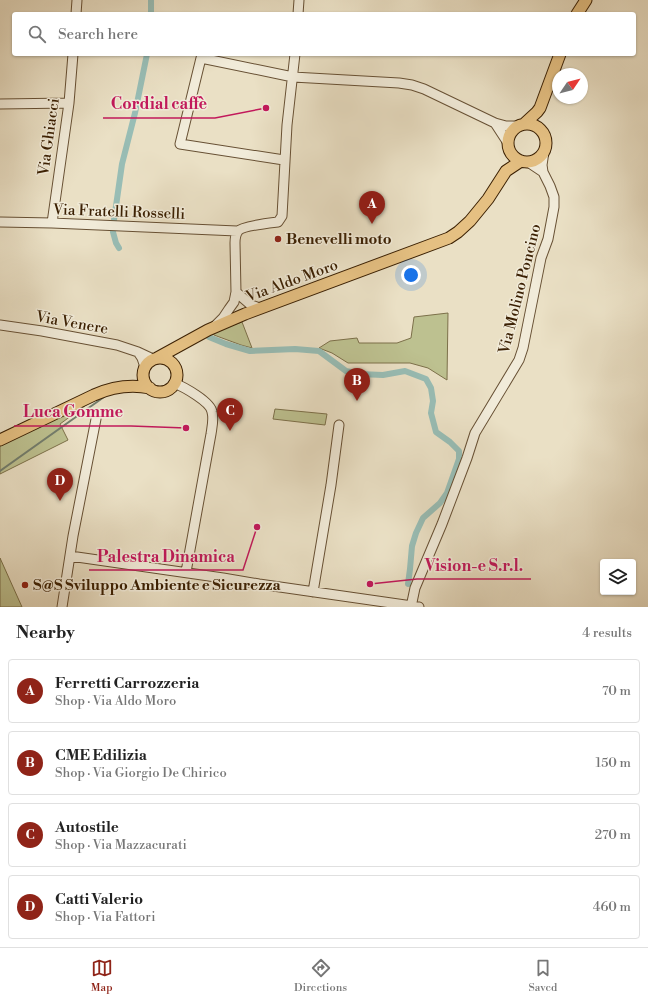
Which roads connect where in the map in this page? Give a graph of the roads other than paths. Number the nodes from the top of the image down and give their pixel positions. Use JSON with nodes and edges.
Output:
{"nodes":[{"id":1,"x":77,"y":0,"type":"edge"},
{"id":2,"x":299,"y":0,"type":"edge"},
{"id":3,"x":586,"y":0,"type":"edge"},
{"id":4,"x":76,"y":12,"type":"edge"},
{"id":5,"x":298,"y":12,"type":"edge"},
{"id":6,"x":579,"y":12,"type":"edge"},
{"id":7,"x":73,"y":56,"type":"edge"},
{"id":8,"x":295,"y":56,"type":"edge"},
{"id":9,"x":559,"y":56,"type":"edge"},
{"id":10,"x":293,"y":76,"type":"junction"},
{"id":11,"x":69,"y":103,"type":"junction"},
{"id":12,"x":0,"y":104,"type":"edge"},
{"id":13,"x":540,"y":108,"type":"junction"},
{"id":14,"x":494,"y":123,"type":"junction"},
{"id":15,"x":521,"y":125,"type":"junction"},
{"id":16,"x":541,"y":130,"type":"junction"},
{"id":17,"x":508,"y":146,"type":"junction"},
{"id":18,"x":544,"y":152,"type":"junction"},
{"id":19,"x":284,"y":160,"type":"junction"},
{"id":20,"x":525,"y":162,"type":"junction"},
{"id":21,"x":506,"y":171,"type":"junction"},
{"id":22,"x":543,"y":172,"type":"junction"},
{"id":23,"x":0,"y":222,"type":"edge"},
{"id":24,"x":52,"y":223,"type":"junction"},
{"id":25,"x":237,"y":231,"type":"junction"},
{"id":26,"x":236,"y":292,"type":"junction"},
{"id":27,"x":260,"y":308,"type":"junction"},
{"id":28,"x":0,"y":325,"type":"edge"},
{"id":29,"x":211,"y":328,"type":"junction"},
{"id":30,"x":177,"y":347,"type":"junction"},
{"id":31,"x":172,"y":362,"type":"junction"},
{"id":32,"x":150,"y":363,"type":"junction"},
{"id":33,"x":174,"y":383,"type":"junction"},
{"id":34,"x":120,"y":387,"type":"junction"},
{"id":35,"x":150,"y":388,"type":"junction"},
{"id":36,"x":96,"y":419,"type":"dead end"},
{"id":37,"x":339,"y":425,"type":"dead end"},
{"id":38,"x":0,"y":440,"type":"edge"},
{"id":39,"x":70,"y":556,"type":"junction"},
{"id":40,"x":186,"y":572,"type":"junction"},
{"id":41,"x":314,"y":592,"type":"junction"},
{"id":42,"x":414,"y":606,"type":"edge"},
{"id":43,"x":62,"y":607,"type":"edge"}],
"edges":[{"from":1,"to":4,"type":"street"},
{"from":2,"to":5,"type":"street"},
{"from":3,"to":6,"type":"main road"},
{"from":7,"to":11,"type":"street","name":"Via Ghiacci"},
{"from":8,"to":10,"type":"street"},
{"from":9,"to":13,"type":"main road"},
{"from":10,"to":14,"type":"street"},
{"from":10,"to":19,"type":"street"},
{"from":10,"to":19,"type":"street"},
{"from":11,"to":12,"type":"street"},
{"from":11,"to":24,"type":"street","name":"Via Ghiacci"},
{"from":13,"to":15,"type":"main road"},
{"from":13,"to":16,"type":"main road"},
{"from":14,"to":15,"type":"street"},
{"from":14,"to":17,"type":"street"},
{"from":15,"to":16,"type":"main road"},
{"from":15,"to":17,"type":"main road"},
{"from":16,"to":18,"type":"main road"},
{"from":17,"to":20,"type":"main road"},
{"from":17,"to":21,"type":"main road","name":"Via Aldo Moro"},
{"from":18,"to":20,"type":"main road"},
{"from":18,"to":22,"type":"street","name":"Via Molino Poncino"},
{"from":19,"to":25,"type":"street","name":"Via Fratelli Rosselli"},
{"from":20,"to":21,"type":"main road","name":"Via Aldo Moro"},
{"from":20,"to":22,"type":"street"},
{"from":21,"to":27,"type":"main road","name":"Via Aldo Moro"},
{"from":22,"to":42,"type":"street","name":"Via Molino Poncino"},
{"from":23,"to":24,"type":"street","name":"Via Fratelli Rosselli"},
{"from":24,"to":25,"type":"street","name":"Via Fratelli Rosselli"},
{"from":25,"to":26,"type":"street"},
{"from":26,"to":27,"type":"street"},
{"from":26,"to":29,"type":"street"},
{"from":27,"to":29,"type":"main road","name":"Via Aldo Moro"},
{"from":28,"to":32,"type":"street","name":"Via Venere"},
{"from":29,"to":30,"type":"main road","name":"Via Aldo Moro"},
{"from":30,"to":31,"type":"main road"},
{"from":30,"to":32,"type":"main road","name":"Via Aldo Moro"},
{"from":31,"to":32,"type":"main road"},
{"from":31,"to":33,"type":"main road"},
{"from":32,"to":34,"type":"main road","name":"Via Aldo Moro"},
{"from":32,"to":35,"type":"main road"},
{"from":33,"to":35,"type":"main road"},
{"from":33,"to":40,"type":"street"},
{"from":34,"to":35,"type":"main road","name":"Via Aldo Moro"},
{"from":34,"to":38,"type":"main road","name":"Via Aldo Moro"},
{"from":36,"to":39,"type":"street"},
{"from":37,"to":41,"type":"street"},
{"from":39,"to":40,"type":"street"},
{"from":39,"to":43,"type":"street"},
{"from":40,"to":41,"type":"street"},
{"from":41,"to":42,"type":"street"}]}
